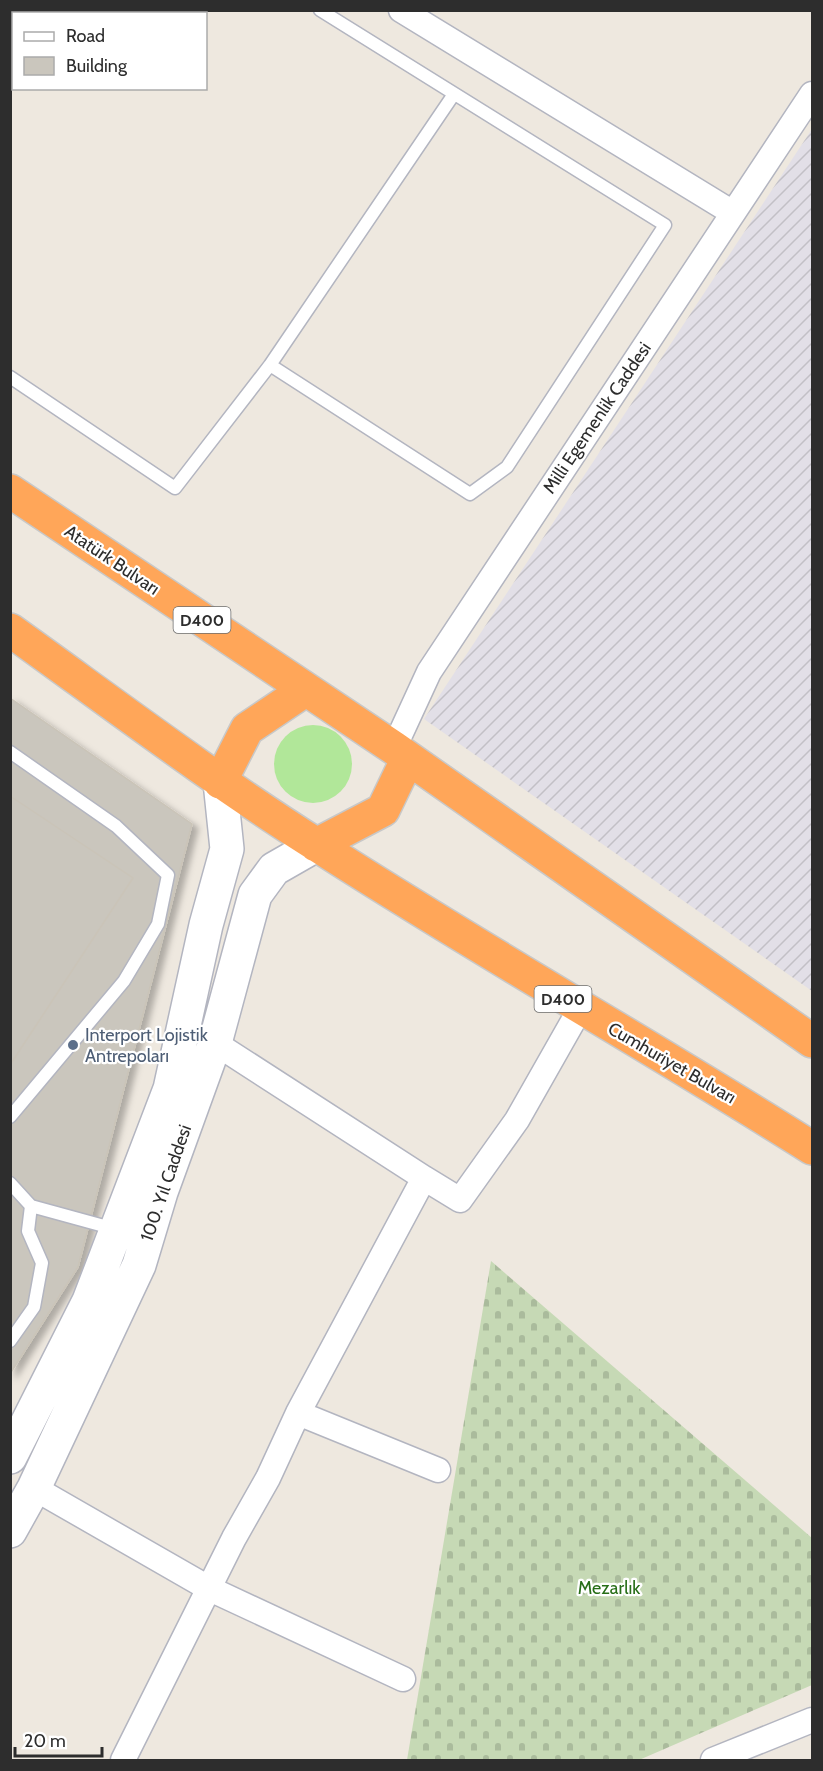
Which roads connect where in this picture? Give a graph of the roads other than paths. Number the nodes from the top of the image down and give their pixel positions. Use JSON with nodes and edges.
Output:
{"nodes":[{"id":1,"x":320,"y":10,"type":"edge"},
{"id":2,"x":401,"y":10,"type":"edge"},
{"id":3,"x":454,"y":94,"type":"junction"},
{"id":4,"x":813,"y":94,"type":"edge"},
{"id":5,"x":733,"y":213,"type":"junction"},
{"id":6,"x":270,"y":365,"type":"junction"},
{"id":7,"x":10,"y":377,"type":"edge"},
{"id":8,"x":10,"y":491,"type":"edge"},
{"id":9,"x":10,"y":630,"type":"edge"},
{"id":10,"x":305,"y":690,"type":"junction"},
{"id":11,"x":10,"y":752,"type":"edge"},
{"id":12,"x":401,"y":753,"type":"junction"},
{"id":13,"x":220,"y":782,"type":"junction"},
{"id":14,"x":316,"y":845,"type":"junction"},
{"id":15,"x":580,"y":1009,"type":"junction"},
{"id":16,"x":813,"y":1041,"type":"edge"},
{"id":17,"x":215,"y":1043,"type":"junction"},
{"id":18,"x":10,"y":1117,"type":"edge"},
{"id":19,"x":813,"y":1148,"type":"edge"},
{"id":20,"x":424,"y":1178,"type":"junction"},
{"id":21,"x":10,"y":1183,"type":"edge"},
{"id":22,"x":31,"y":1206,"type":"junction"},
{"id":23,"x":116,"y":1229,"type":"junction"},
{"id":24,"x":10,"y":1341,"type":"edge"},
{"id":25,"x":298,"y":1413,"type":"junction"},
{"id":26,"x":10,"y":1457,"type":"edge"},
{"id":27,"x":438,"y":1470,"type":"dead end"},
{"id":28,"x":34,"y":1488,"type":"junction"},
{"id":29,"x":10,"y":1531,"type":"edge"},
{"id":30,"x":210,"y":1589,"type":"junction"},
{"id":31,"x":403,"y":1679,"type":"dead end"},
{"id":32,"x":813,"y":1720,"type":"edge"},
{"id":33,"x":720,"y":1759,"type":"edge"},
{"id":34,"x":123,"y":1761,"type":"edge"}],
"edges":[{"from":1,"to":3,"type":"lane"},
{"from":2,"to":5,"type":"street"},
{"from":3,"to":6,"type":"lane"},
{"from":3,"to":6,"type":"lane"},
{"from":4,"to":5,"type":"street","name":"Milli Egemenlik Caddesi"},
{"from":5,"to":12,"type":"street","name":"Milli Egemenlik Caddesi"},
{"from":6,"to":7,"type":"lane"},
{"from":8,"to":10,"type":"highway","name":"Atatürk Bulvarı","number":"D400"},
{"from":9,"to":13,"type":"highway","number":"D400"},
{"from":10,"to":12,"type":"highway","name":"Atatürk Bulvarı","number":"D400"},
{"from":10,"to":13,"type":"highway"},
{"from":11,"to":18,"type":"lane"},
{"from":12,"to":14,"type":"highway"},
{"from":12,"to":16,"type":"highway","number":"D400"},
{"from":13,"to":14,"type":"highway","number":"D400"},
{"from":13,"to":23,"type":"street","name":"100. Yıl Caddesi"},
{"from":14,"to":15,"type":"highway","name":"Cumhuriyet Bulvarı","number":"D400"},
{"from":14,"to":17,"type":"street","name":"100. Yıl Caddesi"},
{"from":15,"to":19,"type":"highway","name":"Cumhuriyet Bulvarı","number":"D400"},
{"from":15,"to":20,"type":"street"},
{"from":17,"to":20,"type":"street"},
{"from":17,"to":28,"type":"street","name":"100. Yıl Caddesi"},
{"from":20,"to":25,"type":"street"},
{"from":21,"to":22,"type":"lane"},
{"from":22,"to":23,"type":"lane"},
{"from":22,"to":24,"type":"lane"},
{"from":23,"to":26,"type":"street","name":"100. Yıl Caddesi"},
{"from":25,"to":27,"type":"street"},
{"from":25,"to":30,"type":"street"},
{"from":28,"to":29,"type":"street","name":"100. Yıl Caddesi"},
{"from":28,"to":30,"type":"street"},
{"from":30,"to":31,"type":"street"},
{"from":30,"to":34,"type":"street"},
{"from":32,"to":33,"type":"street"}]}
